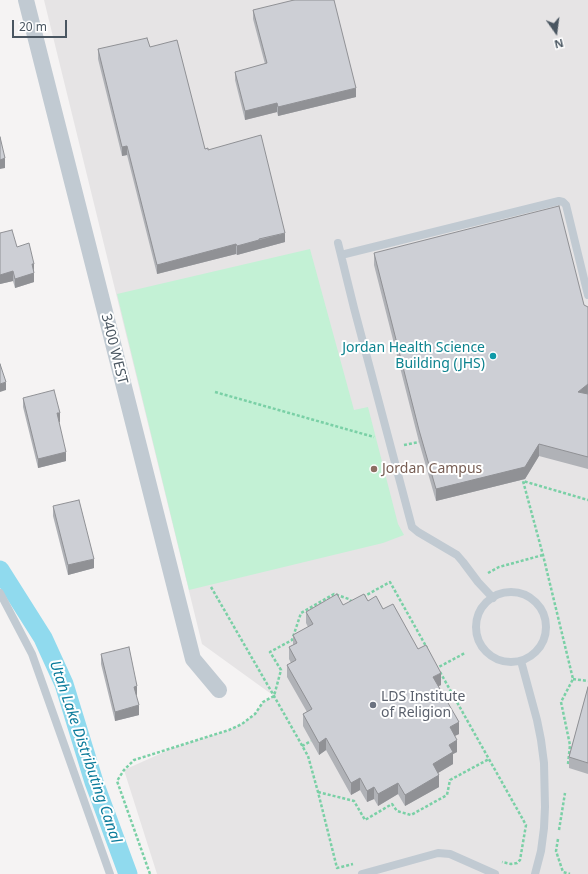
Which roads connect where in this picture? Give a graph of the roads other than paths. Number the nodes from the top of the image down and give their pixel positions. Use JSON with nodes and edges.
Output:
{"nodes":[{"id":1,"x":26,"y":0,"type":"edge"},
{"id":2,"x":338,"y":243,"type":"dead end"},
{"id":3,"x":340,"y":255,"type":"junction"},
{"id":4,"x":588,"y":295,"type":"edge"},
{"id":5,"x":0,"y":593,"type":"edge"},
{"id":6,"x":493,"y":598,"type":"junction"},
{"id":7,"x":521,"y":661,"type":"junction"},
{"id":8,"x":219,"y":690,"type":"dead end"},
{"id":9,"x":110,"y":874,"type":"edge"},
{"id":10,"x":362,"y":874,"type":"edge"},
{"id":11,"x":495,"y":874,"type":"edge"},
{"id":12,"x":535,"y":874,"type":"edge"}],
"edges":[{"from":1,"to":8,"type":"street","name":"3400 WEST"},
{"from":2,"to":3,"type":"lane"},
{"from":3,"to":4,"type":"lane"},
{"from":3,"to":6,"type":"lane"},
{"from":5,"to":9,"type":"lane"},
{"from":6,"to":7,"type":"lane"},
{"from":6,"to":7,"type":"lane"},
{"from":7,"to":12,"type":"lane"},
{"from":10,"to":11,"type":"lane"}]}
